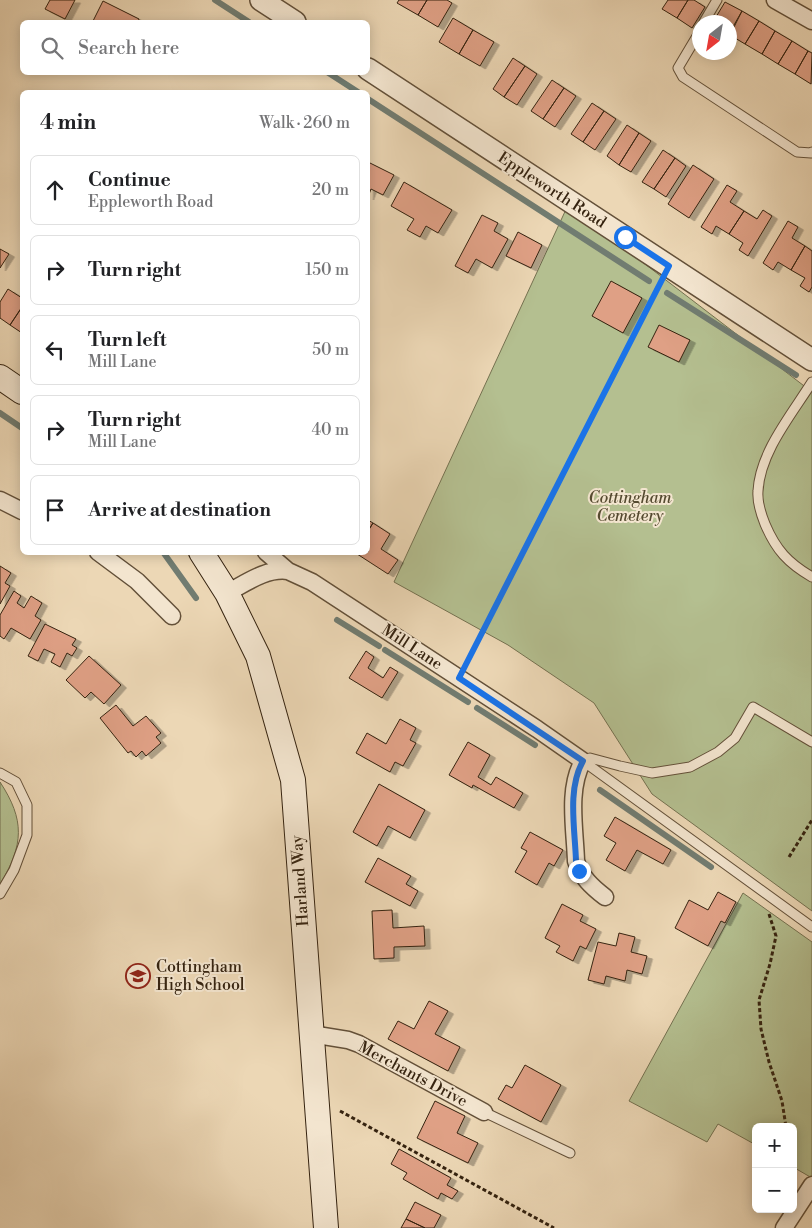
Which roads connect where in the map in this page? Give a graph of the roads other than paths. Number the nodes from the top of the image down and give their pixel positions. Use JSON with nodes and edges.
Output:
{"nodes":[{"id":1,"x":261,"y":0,"type":"edge"},
{"id":2,"x":717,"y":0,"type":"edge"},
{"id":3,"x":775,"y":0,"type":"edge"},
{"id":4,"x":708,"y":15,"type":"edge"},
{"id":5,"x":293,"y":20,"type":"edge"},
{"id":6,"x":812,"y":21,"type":"edge"},
{"id":7,"x":692,"y":44,"type":"edge"},
{"id":8,"x":370,"y":71,"type":"edge"},
{"id":9,"x":812,"y":152,"type":"edge"},
{"id":10,"x":812,"y":360,"type":"edge"},
{"id":11,"x":0,"y":377,"type":"edge"},
{"id":12,"x":812,"y":382,"type":"edge"},
{"id":13,"x":20,"y":391,"type":"edge"},
{"id":14,"x":0,"y":500,"type":"edge"},
{"id":15,"x":20,"y":510,"type":"edge"},
{"id":16,"x":102,"y":555,"type":"edge"},
{"id":17,"x":203,"y":555,"type":"edge"},
{"id":18,"x":269,"y":555,"type":"edge"},
{"id":19,"x":288,"y":571,"type":"junction"},
{"id":20,"x":812,"y":578,"type":"edge"},
{"id":21,"x":228,"y":593,"type":"junction"},
{"id":22,"x":172,"y":616,"type":"dead end"},
{"id":23,"x":812,"y":742,"type":"edge"},
{"id":24,"x":583,"y":761,"type":"junction"},
{"id":25,"x":0,"y":773,"type":"edge"},
{"id":26,"x":0,"y":894,"type":"edge"},
{"id":27,"x":605,"y":897,"type":"dead end"},
{"id":28,"x":812,"y":927,"type":"edge"},
{"id":29,"x":311,"y":1034,"type":"junction"},
{"id":30,"x":484,"y":1112,"type":"joint"},
{"id":31,"x":570,"y":1153,"type":"dead end"},
{"id":32,"x":812,"y":1185,"type":"edge"},
{"id":33,"x":326,"y":1228,"type":"edge"},
{"id":34,"x":784,"y":1228,"type":"edge"}],
"edges":[{"from":1,"to":5,"type":"street"},
{"from":2,"to":4,"type":"lane"},
{"from":3,"to":6,"type":"street"},
{"from":7,"to":9,"type":"lane"},
{"from":8,"to":10,"type":"street","name":"Eppleworth Road"},
{"from":11,"to":13,"type":"main road"},
{"from":12,"to":20,"type":"lane"},
{"from":14,"to":15,"type":"street"},
{"from":16,"to":22,"type":"street"},
{"from":17,"to":21,"type":"main road","name":"Harland Way"},
{"from":18,"to":19,"type":"street","name":"Mill Lane"},
{"from":19,"to":21,"type":"street"},
{"from":19,"to":24,"type":"street","name":"Mill Lane"},
{"from":21,"to":29,"type":"main road","name":"Harland Way"},
{"from":23,"to":24,"type":"lane"},
{"from":24,"to":27,"type":"street"},
{"from":24,"to":28,"type":"lane"},
{"from":25,"to":26,"type":"lane"},
{"from":29,"to":30,"type":"street","name":"Merchants Drive"},
{"from":29,"to":33,"type":"main road","name":"Harland Way"},
{"from":30,"to":31,"type":"lane"},
{"from":32,"to":34,"type":"street"}]}
